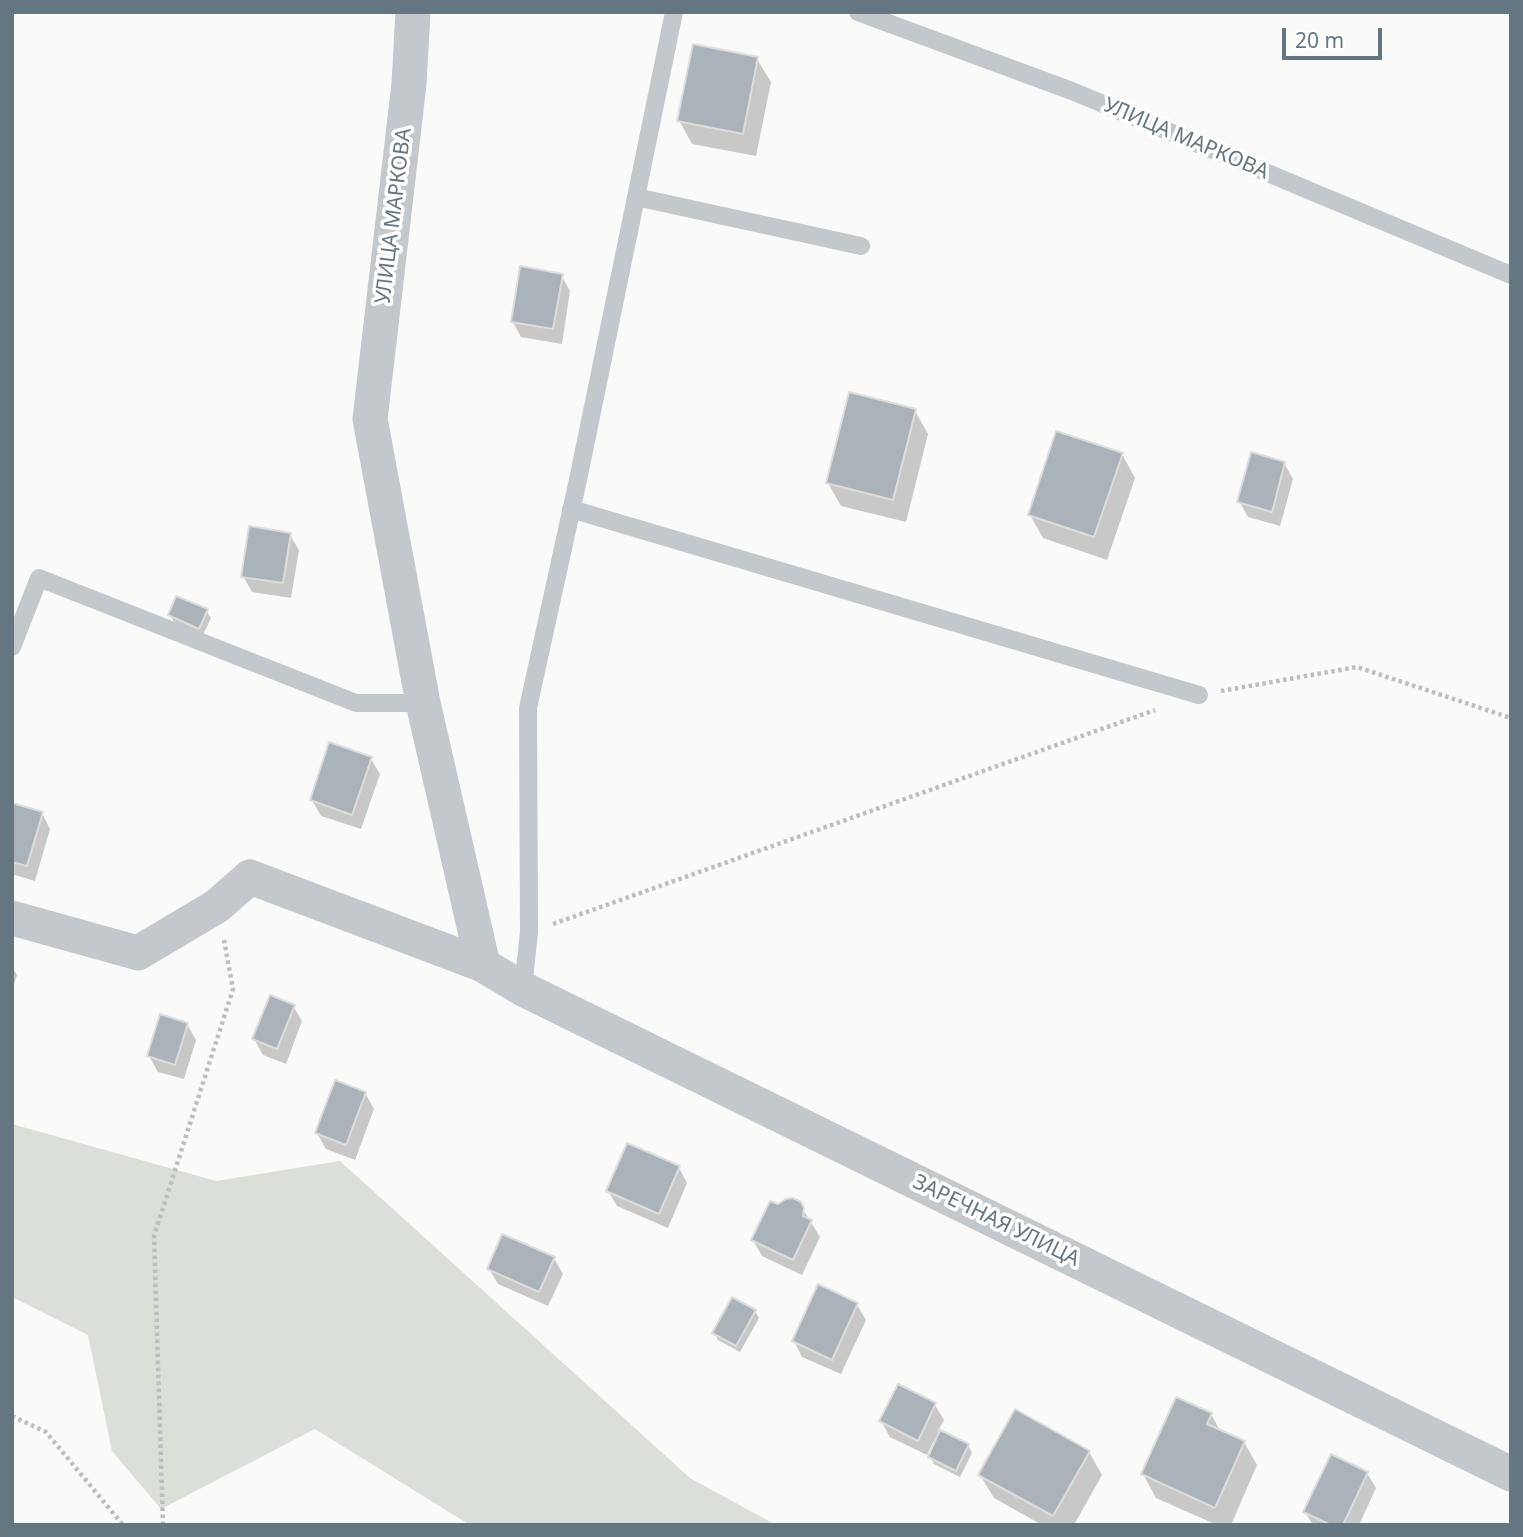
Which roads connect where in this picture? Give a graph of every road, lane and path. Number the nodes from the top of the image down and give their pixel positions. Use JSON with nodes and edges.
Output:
{"nodes":[{"id":1,"x":412,"y":12,"type":"edge"},
{"id":2,"x":674,"y":12,"type":"edge"},
{"id":3,"x":858,"y":12,"type":"edge"},
{"id":4,"x":636,"y":197,"type":"junction"},
{"id":5,"x":861,"y":246,"type":"dead end"},
{"id":6,"x":1511,"y":275,"type":"edge"},
{"id":7,"x":571,"y":509,"type":"junction"},
{"id":8,"x":12,"y":647,"type":"edge"},
{"id":9,"x":1199,"y":695,"type":"junction"},
{"id":10,"x":423,"y":703,"type":"junction"},
{"id":11,"x":1511,"y":718,"type":"edge"},
{"id":12,"x":217,"y":906,"type":"junction"},
{"id":13,"x":12,"y":918,"type":"edge"},
{"id":14,"x":529,"y":932,"type":"junction"},
{"id":15,"x":483,"y":965,"type":"junction"},
{"id":16,"x":523,"y":989,"type":"junction"},
{"id":17,"x":12,"y":1416,"type":"edge"},
{"id":18,"x":1511,"y":1474,"type":"edge"},
{"id":19,"x":123,"y":1525,"type":"edge"},
{"id":20,"x":163,"y":1525,"type":"edge"}],
"edges":[{"from":1,"to":10,"type":"street","name":"УЛИЦА МАРКОВА"},
{"from":2,"to":4,"type":"lane"},
{"from":3,"to":6,"type":"lane","name":"УЛИЦА МАРКОВА"},
{"from":4,"to":5,"type":"lane"},
{"from":4,"to":7,"type":"lane"},
{"from":7,"to":9,"type":"lane"},
{"from":7,"to":14,"type":"lane"},
{"from":8,"to":10,"type":"lane"},
{"from":9,"to":11,"type":"path"},
{"from":9,"to":14,"type":"path"},
{"from":10,"to":15,"type":"street","name":"УЛИЦА МАРКОВА"},
{"from":12,"to":13,"type":"street"},
{"from":12,"to":15,"type":"street","name":"ЗАРЕЧНАЯ УЛИЦА"},
{"from":12,"to":20,"type":"path"},
{"from":14,"to":16,"type":"lane"},
{"from":15,"to":16,"type":"street","name":"ЗАРЕЧНАЯ УЛИЦА"},
{"from":16,"to":18,"type":"street","name":"ЗАРЕЧНАЯ УЛИЦА"},
{"from":17,"to":19,"type":"path"}]}
